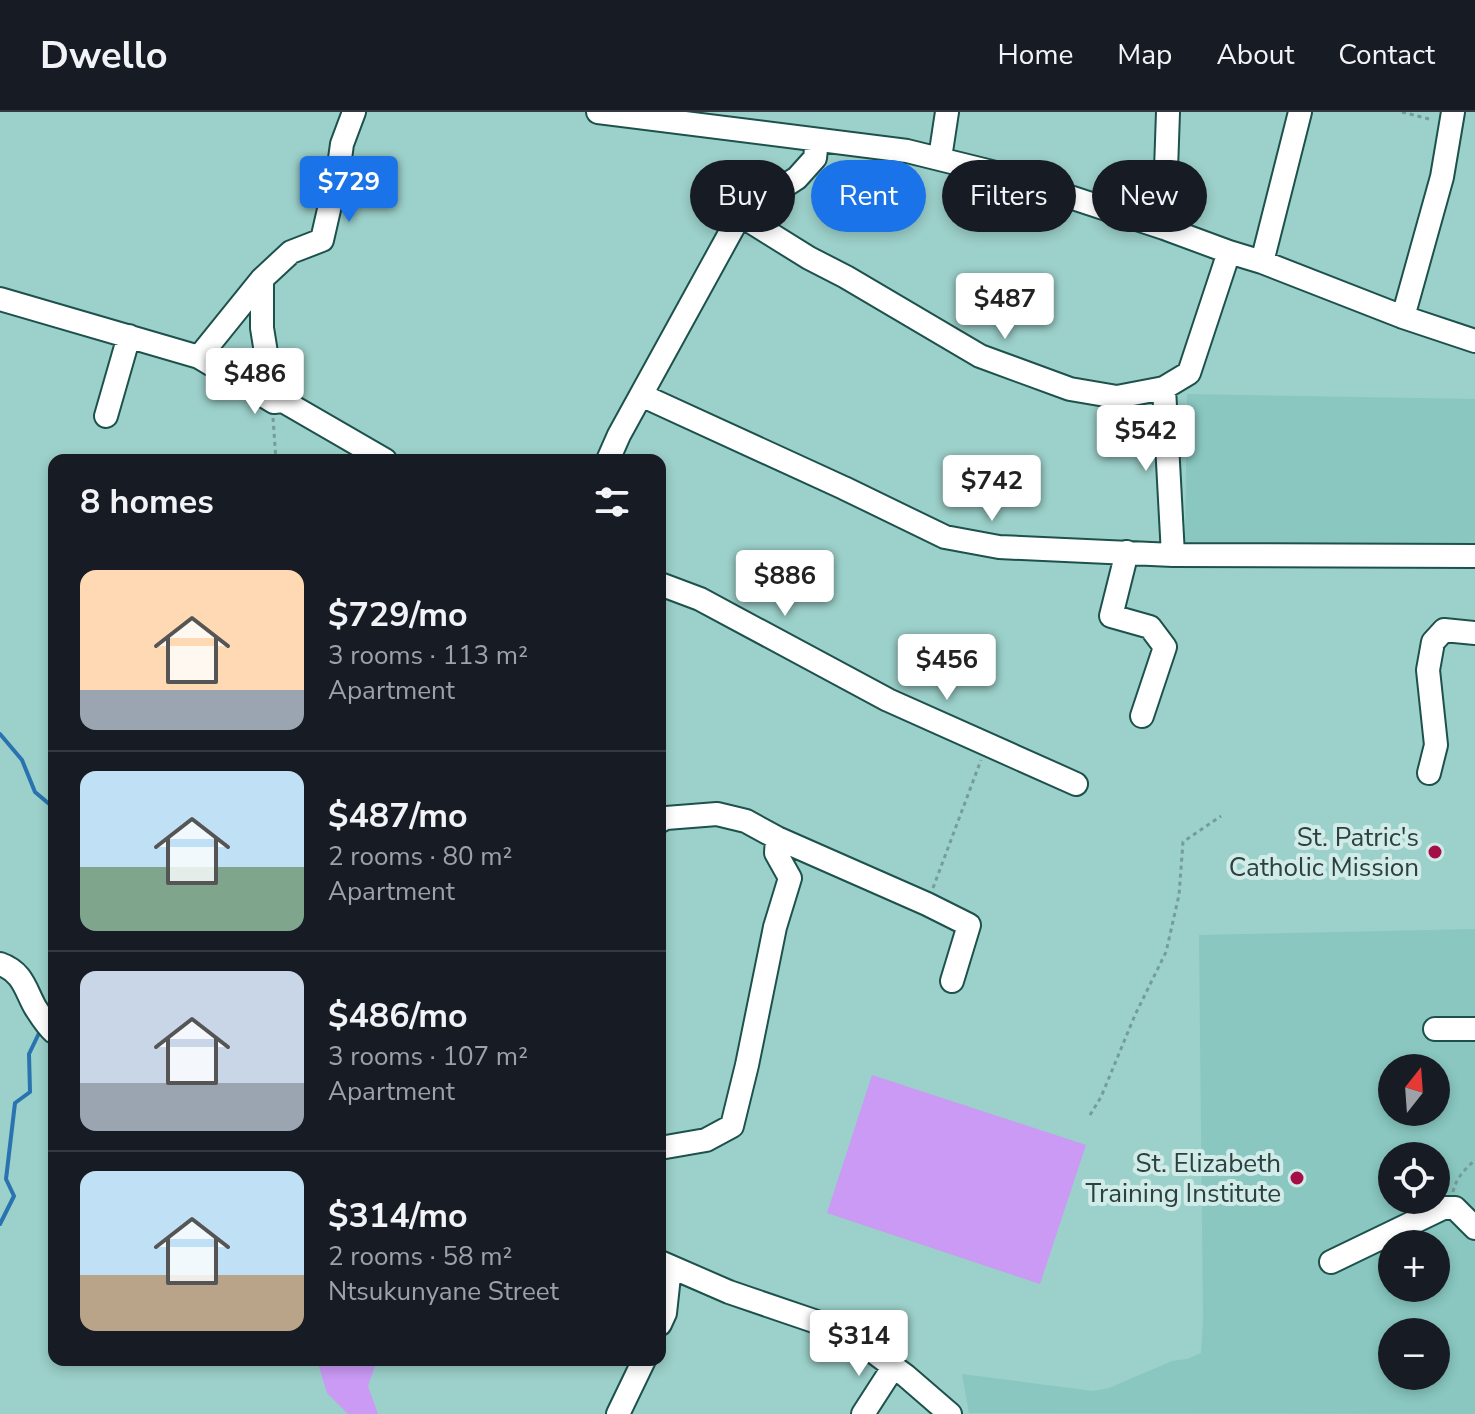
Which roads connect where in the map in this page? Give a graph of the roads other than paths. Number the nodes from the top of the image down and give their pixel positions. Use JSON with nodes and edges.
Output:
{"nodes":[{"id":1,"x":354,"y":112,"type":"edge"},
{"id":2,"x":598,"y":112,"type":"edge"},
{"id":3,"x":947,"y":112,"type":"edge"},
{"id":4,"x":1168,"y":112,"type":"edge"},
{"id":5,"x":1300,"y":112,"type":"edge"},
{"id":6,"x":1453,"y":118,"type":"edge"},
{"id":7,"x":817,"y":140,"type":"junction"},
{"id":8,"x":940,"y":158,"type":"junction"},
{"id":9,"x":1166,"y":160,"type":"edge"},
{"id":10,"x":795,"y":179,"type":"edge"},
{"id":11,"x":1092,"y":204,"type":"edge"},
{"id":12,"x":731,"y":232,"type":"edge"},
{"id":13,"x":767,"y":232,"type":"edge"},
{"id":14,"x":1175,"y":232,"type":"edge"},
{"id":15,"x":1229,"y":252,"type":"junction"},
{"id":16,"x":1262,"y":262,"type":"junction"},
{"id":17,"x":262,"y":279,"type":"junction"},
{"id":18,"x":0,"y":299,"type":"edge"},
{"id":19,"x":1403,"y":317,"type":"junction"},
{"id":20,"x":129,"y":336,"type":"junction"},
{"id":21,"x":1475,"y":341,"type":"edge"},
{"id":22,"x":199,"y":357,"type":"junction"},
{"id":23,"x":1164,"y":388,"type":"junction"},
{"id":24,"x":641,"y":395,"type":"junction"},
{"id":25,"x":274,"y":402,"type":"junction"},
{"id":26,"x":106,"y":416,"type":"dead end"},
{"id":27,"x":375,"y":454,"type":"edge"},
{"id":28,"x":611,"y":454,"type":"edge"},
{"id":29,"x":1127,"y":552,"type":"junction"},
{"id":30,"x":1173,"y":555,"type":"junction"},
{"id":31,"x":1475,"y":556,"type":"edge"},
{"id":32,"x":666,"y":586,"type":"edge"},
{"id":33,"x":1475,"y":633,"type":"edge"},
{"id":34,"x":1142,"y":716,"type":"dead end"},
{"id":35,"x":1429,"y":773,"type":"dead end"},
{"id":36,"x":1076,"y":784,"type":"dead end"},
{"id":37,"x":666,"y":816,"type":"edge"},
{"id":38,"x":777,"y":838,"type":"junction"},
{"id":39,"x":0,"y":964,"type":"edge"},
{"id":40,"x":952,"y":981,"type":"dead end"},
{"id":41,"x":48,"y":1024,"type":"edge"},
{"id":42,"x":1435,"y":1029,"type":"dead end"},
{"id":43,"x":1475,"y":1029,"type":"edge"},
{"id":44,"x":666,"y":1147,"type":"edge"},
{"id":45,"x":1475,"y":1228,"type":"edge"},
{"id":46,"x":1331,"y":1262,"type":"dead end"},
{"id":47,"x":666,"y":1264,"type":"edge"},
{"id":48,"x":641,"y":1366,"type":"edge"},
{"id":49,"x":894,"y":1366,"type":"junction"},
{"id":50,"x":618,"y":1414,"type":"edge"},
{"id":51,"x":863,"y":1414,"type":"edge"},
{"id":52,"x":950,"y":1414,"type":"edge"}],
"edges":[{"from":1,"to":17,"type":"street"},
{"from":2,"to":7,"type":"street"},
{"from":3,"to":8,"type":"street"},
{"from":4,"to":9,"type":"street"},
{"from":5,"to":16,"type":"street"},
{"from":6,"to":19,"type":"street"},
{"from":7,"to":8,"type":"street"},
{"from":7,"to":10,"type":"street"},
{"from":8,"to":11,"type":"street"},
{"from":12,"to":24,"type":"street"},
{"from":13,"to":23,"type":"street"},
{"from":14,"to":15,"type":"street"},
{"from":15,"to":16,"type":"street"},
{"from":15,"to":23,"type":"street"},
{"from":16,"to":19,"type":"street"},
{"from":17,"to":22,"type":"street"},
{"from":17,"to":25,"type":"street"},
{"from":18,"to":20,"type":"street"},
{"from":19,"to":21,"type":"street"},
{"from":20,"to":22,"type":"street"},
{"from":20,"to":26,"type":"street"},
{"from":22,"to":25,"type":"street"},
{"from":23,"to":30,"type":"street"},
{"from":24,"to":28,"type":"street"},
{"from":24,"to":29,"type":"street"},
{"from":25,"to":27,"type":"street"},
{"from":29,"to":30,"type":"street"},
{"from":29,"to":34,"type":"street"},
{"from":30,"to":31,"type":"street"},
{"from":32,"to":36,"type":"street"},
{"from":33,"to":35,"type":"street"},
{"from":37,"to":38,"type":"street"},
{"from":38,"to":40,"type":"street"},
{"from":38,"to":44,"type":"street"},
{"from":39,"to":41,"type":"street"},
{"from":42,"to":43,"type":"street"},
{"from":45,"to":46,"type":"street"},
{"from":47,"to":49,"type":"street"},
{"from":48,"to":50,"type":"street"},
{"from":49,"to":51,"type":"street"},
{"from":49,"to":52,"type":"street"}]}
